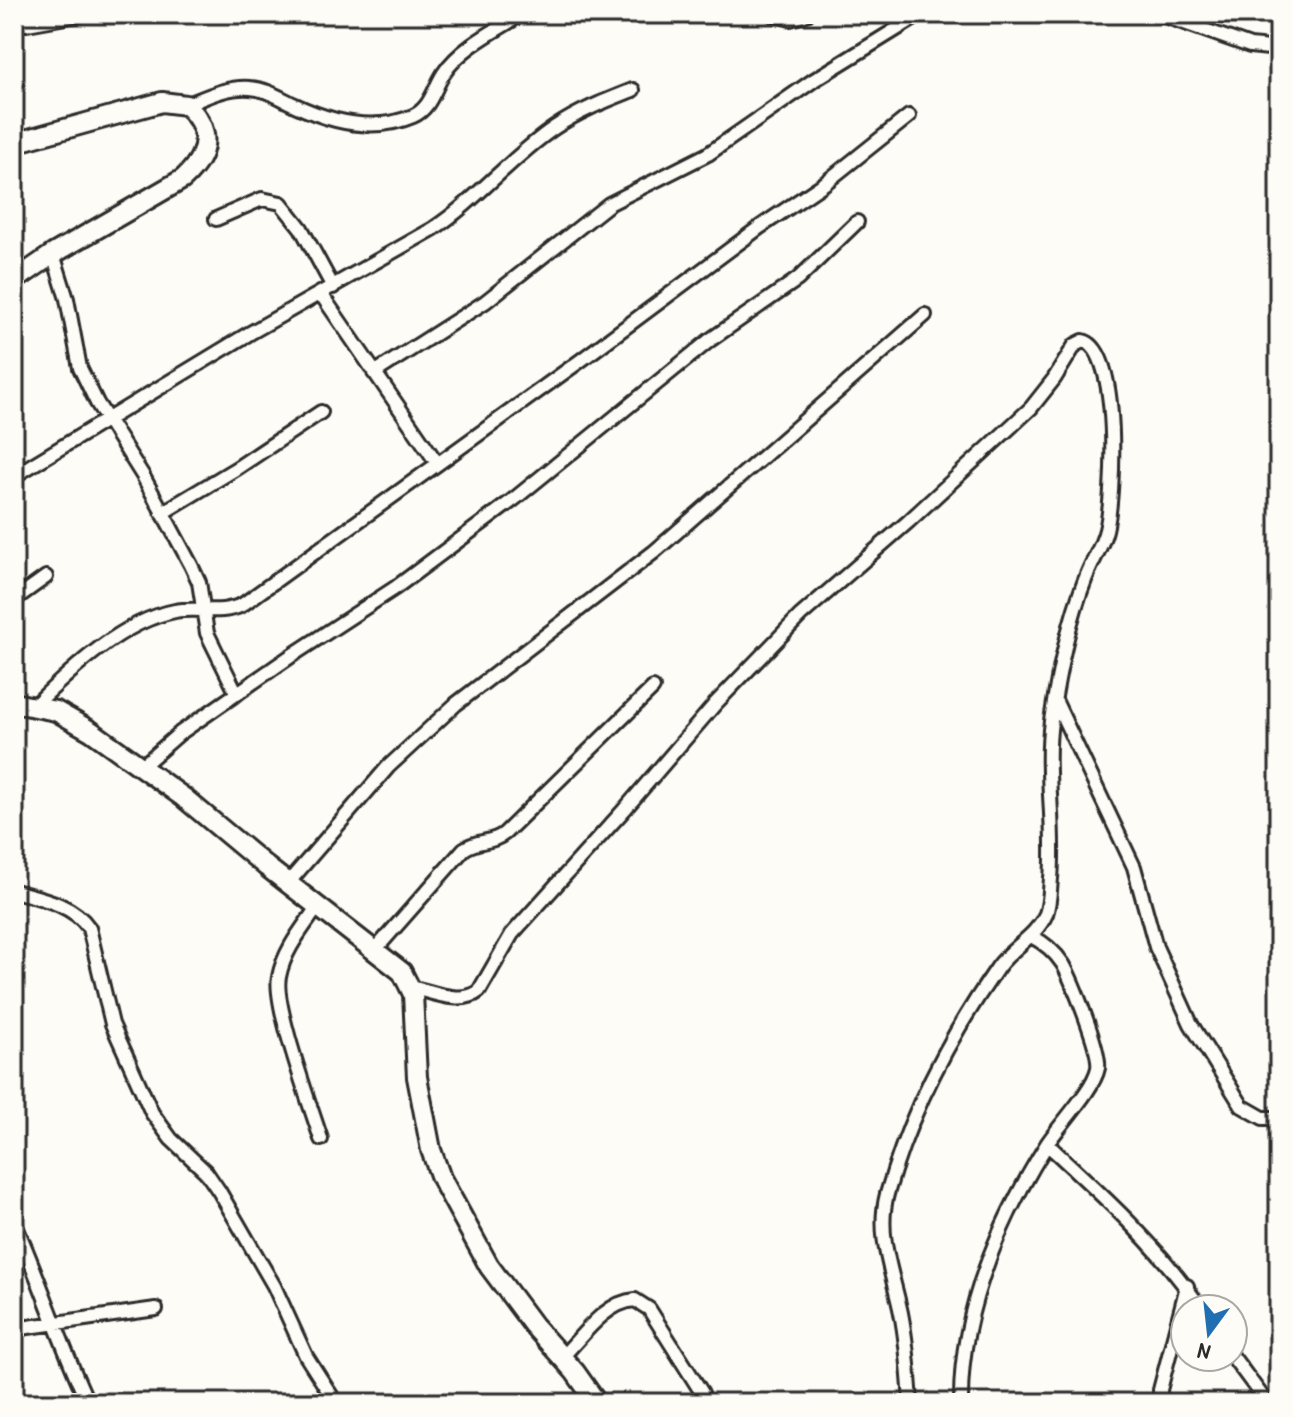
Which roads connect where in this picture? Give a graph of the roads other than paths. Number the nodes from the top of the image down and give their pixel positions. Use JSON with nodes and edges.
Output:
{"nodes":[{"id":1,"x":83,"y":14,"type":"edge"},
{"id":2,"x":522,"y":14,"type":"edge"},
{"id":3,"x":771,"y":14,"type":"edge"},
{"id":4,"x":807,"y":14,"type":"edge"},
{"id":5,"x":921,"y":14,"type":"edge"},
{"id":6,"x":1159,"y":14,"type":"edge"},
{"id":7,"x":14,"y":23,"type":"edge"},
{"id":8,"x":1279,"y":49,"type":"edge"},
{"id":9,"x":633,"y":90,"type":"dead end"},
{"id":10,"x":186,"y":105,"type":"junction"},
{"id":11,"x":909,"y":116,"type":"dead end"},
{"id":12,"x":14,"y":143,"type":"edge"},
{"id":13,"x":216,"y":219,"type":"dead end"},
{"id":14,"x":857,"y":222,"type":"dead end"},
{"id":15,"x":53,"y":254,"type":"junction"},
{"id":16,"x":14,"y":281,"type":"edge"},
{"id":17,"x":327,"y":290,"type":"junction"},
{"id":18,"x":925,"y":315,"type":"dead end"},
{"id":19,"x":374,"y":373,"type":"junction"},
{"id":20,"x":321,"y":412,"type":"dead end"},
{"id":21,"x":108,"y":418,"type":"junction"},
{"id":22,"x":437,"y":463,"type":"junction"},
{"id":23,"x":14,"y":476,"type":"edge"},
{"id":24,"x":162,"y":513,"type":"junction"},
{"id":25,"x":46,"y":577,"type":"dead end"},
{"id":26,"x":14,"y":600,"type":"edge"},
{"id":27,"x":202,"y":610,"type":"junction"},
{"id":28,"x":653,"y":688,"type":"dead end"},
{"id":29,"x":237,"y":694,"type":"junction"},
{"id":30,"x":1055,"y":700,"type":"junction"},
{"id":31,"x":14,"y":703,"type":"edge"},
{"id":32,"x":33,"y":707,"type":"junction"},
{"id":33,"x":141,"y":767,"type":"junction"},
{"id":34,"x":288,"y":883,"type":"junction"},
{"id":35,"x":14,"y":891,"type":"edge"},
{"id":36,"x":318,"y":906,"type":"junction"},
{"id":37,"x":1031,"y":936,"type":"junction"},
{"id":38,"x":375,"y":950,"type":"junction"},
{"id":39,"x":410,"y":987,"type":"junction"},
{"id":40,"x":1279,"y":1118,"type":"edge"},
{"id":41,"x":321,"y":1139,"type":"dead end"},
{"id":42,"x":1047,"y":1144,"type":"junction"},
{"id":43,"x":14,"y":1222,"type":"edge"},
{"id":44,"x":1187,"y":1286,"type":"junction"},
{"id":45,"x":1191,"y":1293,"type":"edge"},
{"id":46,"x":156,"y":1309,"type":"dead end"},
{"id":47,"x":55,"y":1323,"type":"junction"},
{"id":48,"x":14,"y":1329,"type":"edge"},
{"id":49,"x":562,"y":1357,"type":"junction"},
{"id":50,"x":1245,"y":1373,"type":"edge"},
{"id":51,"x":702,"y":1393,"type":"dead end"},
{"id":52,"x":88,"y":1403,"type":"edge"},
{"id":53,"x":336,"y":1403,"type":"edge"},
{"id":54,"x":597,"y":1403,"type":"edge"},
{"id":55,"x":911,"y":1403,"type":"edge"},
{"id":56,"x":961,"y":1403,"type":"edge"},
{"id":57,"x":1161,"y":1403,"type":"edge"},
{"id":58,"x":1267,"y":1403,"type":"edge"}],
"edges":[{"from":1,"to":7,"type":"street"},
{"from":2,"to":10,"type":"street"},
{"from":3,"to":4,"type":"street"},
{"from":5,"to":19,"type":"street"},
{"from":6,"to":8,"type":"street"},
{"from":9,"to":17,"type":"street"},
{"from":10,"to":12,"type":"street"},
{"from":10,"to":15,"type":"street"},
{"from":11,"to":22,"type":"street"},
{"from":13,"to":17,"type":"street"},
{"from":14,"to":29,"type":"street"},
{"from":15,"to":16,"type":"street"},
{"from":15,"to":21,"type":"street"},
{"from":17,"to":19,"type":"street"},
{"from":17,"to":21,"type":"street"},
{"from":18,"to":34,"type":"street"},
{"from":19,"to":22,"type":"street"},
{"from":20,"to":24,"type":"street"},
{"from":21,"to":23,"type":"street"},
{"from":21,"to":24,"type":"street"},
{"from":22,"to":27,"type":"street"},
{"from":24,"to":27,"type":"street"},
{"from":25,"to":26,"type":"street"},
{"from":27,"to":29,"type":"street"},
{"from":27,"to":32,"type":"street"},
{"from":28,"to":38,"type":"street"},
{"from":29,"to":33,"type":"street"},
{"from":30,"to":37,"type":"street"},
{"from":30,"to":39,"type":"street"},
{"from":30,"to":40,"type":"street"},
{"from":31,"to":32,"type":"street"},
{"from":32,"to":33,"type":"street"},
{"from":33,"to":34,"type":"street"},
{"from":34,"to":36,"type":"street"},
{"from":35,"to":53,"type":"street"},
{"from":36,"to":38,"type":"street"},
{"from":36,"to":41,"type":"street"},
{"from":37,"to":42,"type":"street"},
{"from":37,"to":55,"type":"street"},
{"from":38,"to":39,"type":"street"},
{"from":39,"to":49,"type":"street"},
{"from":42,"to":44,"type":"street"},
{"from":42,"to":56,"type":"street"},
{"from":43,"to":47,"type":"street"},
{"from":44,"to":45,"type":"street"},
{"from":44,"to":57,"type":"street"},
{"from":46,"to":47,"type":"street"},
{"from":47,"to":48,"type":"street"},
{"from":47,"to":52,"type":"street"},
{"from":49,"to":51,"type":"street"},
{"from":49,"to":54,"type":"street"},
{"from":50,"to":58,"type":"street"}]}
